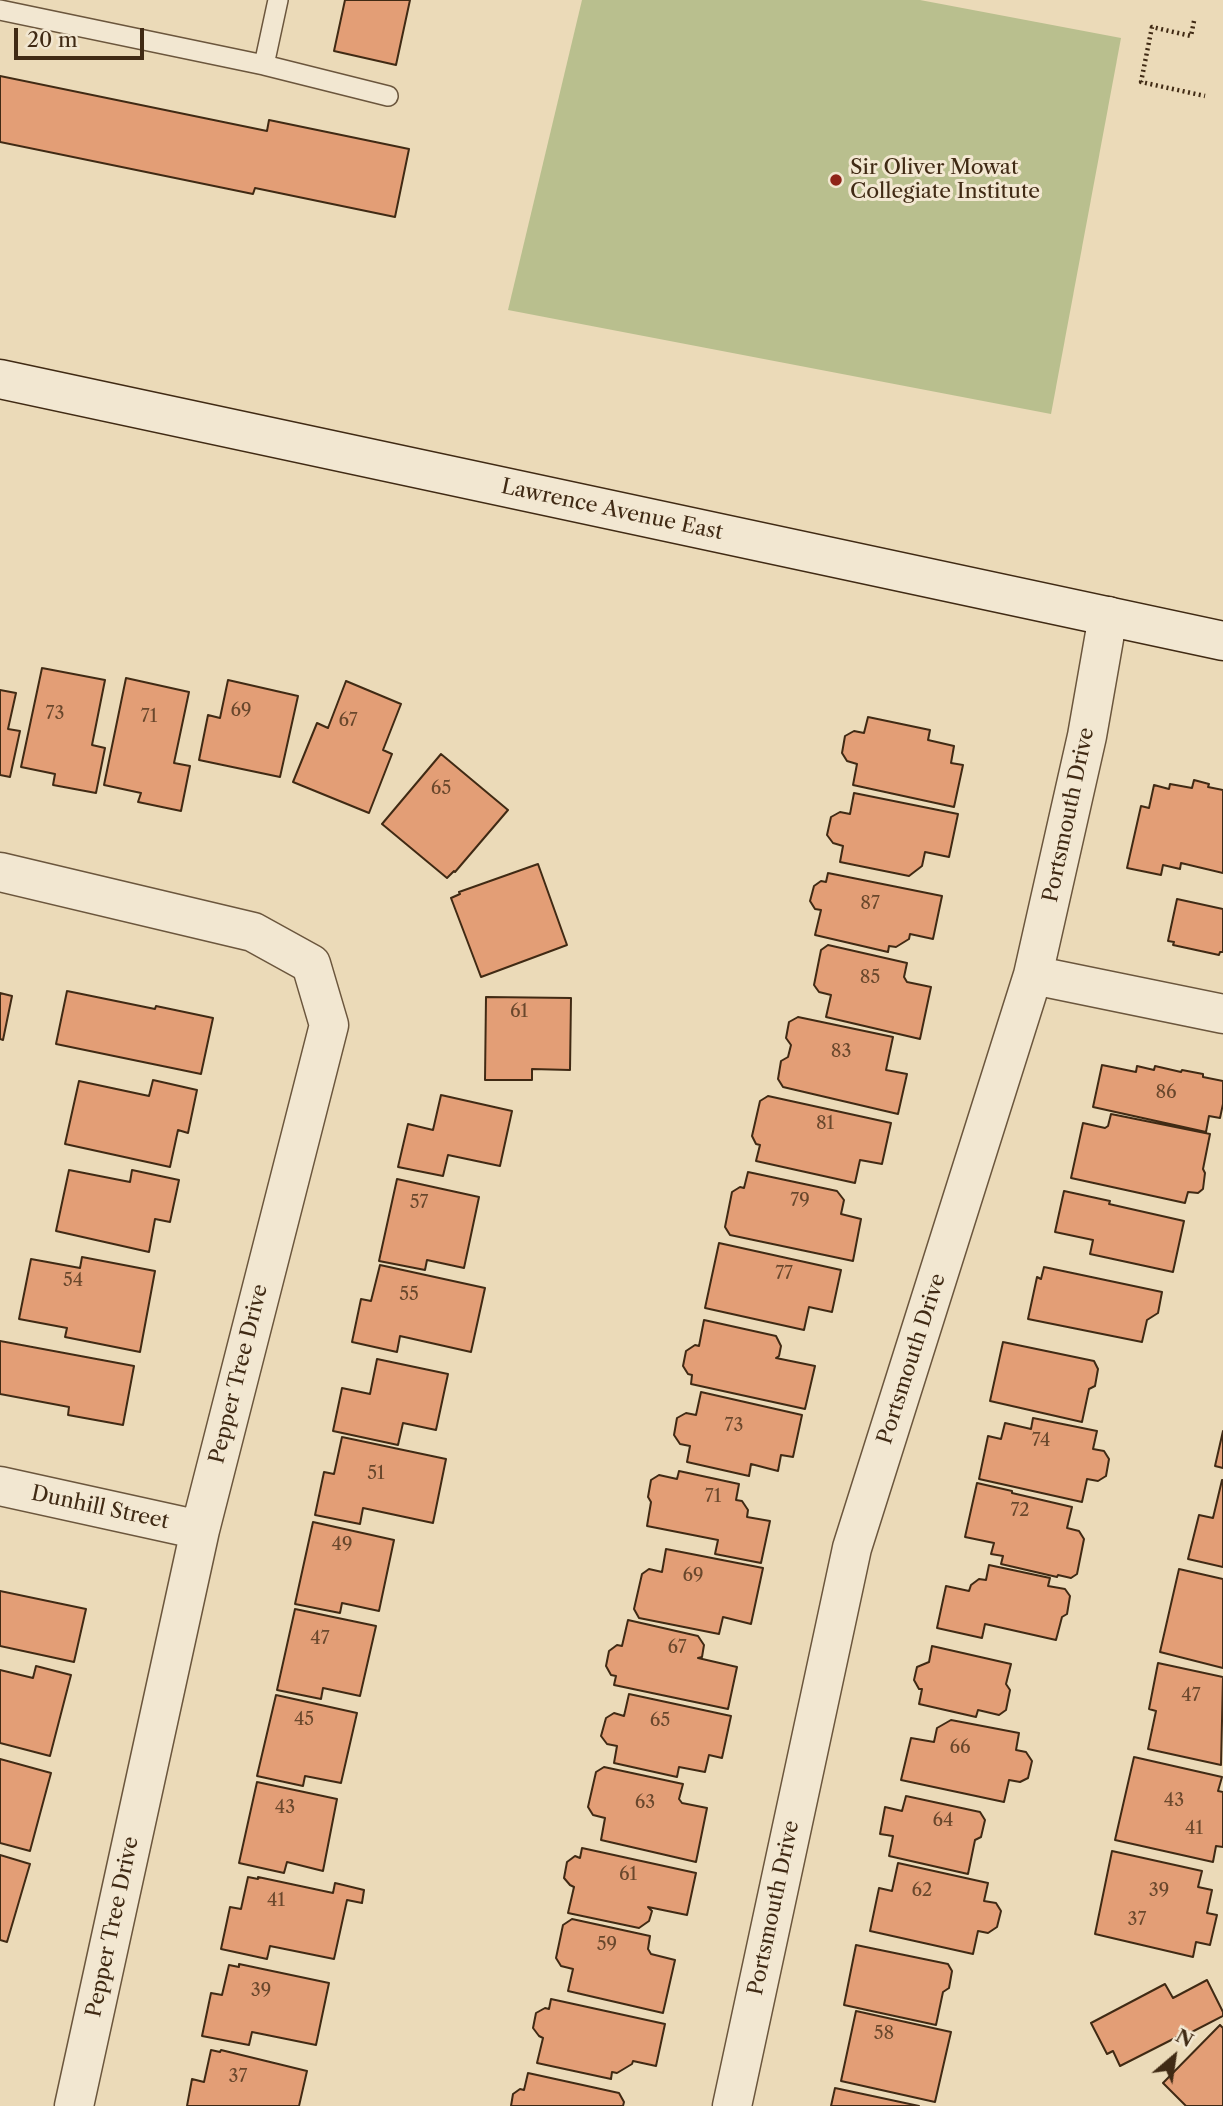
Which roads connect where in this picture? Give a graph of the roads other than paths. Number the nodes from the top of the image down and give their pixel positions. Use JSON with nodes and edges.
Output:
{"nodes":[{"id":1,"x":278,"y":0,"type":"edge"},
{"id":2,"x":0,"y":10,"type":"edge"},
{"id":3,"x":264,"y":65,"type":"junction"},
{"id":4,"x":388,"y":96,"type":"dead end"},
{"id":5,"x":0,"y":379,"type":"edge"},
{"id":6,"x":1108,"y":616,"type":"junction"},
{"id":7,"x":1223,"y":641,"type":"edge"},
{"id":8,"x":0,"y":872,"type":"edge"},
{"id":9,"x":1033,"y":975,"type":"junction"},
{"id":10,"x":1223,"y":1014,"type":"edge"},
{"id":11,"x":0,"y":1486,"type":"edge"},
{"id":12,"x":200,"y":1530,"type":"junction"},
{"id":13,"x":74,"y":2106,"type":"edge"},
{"id":14,"x":732,"y":2106,"type":"edge"}],
"edges":[{"from":1,"to":3,"type":"lane"},
{"from":2,"to":3,"type":"lane"},
{"from":3,"to":4,"type":"lane"},
{"from":5,"to":6,"type":"street","name":"Lawrence Avenue East"},
{"from":6,"to":7,"type":"street","name":"Lawrence Avenue East"},
{"from":6,"to":9,"type":"street","name":"Portsmouth Drive"},
{"from":8,"to":12,"type":"street","name":"Pepper Tree Drive"},
{"from":9,"to":10,"type":"street"},
{"from":9,"to":14,"type":"street","name":"Portsmouth Drive"},
{"from":11,"to":12,"type":"street","name":"Dunhill Street"},
{"from":12,"to":13,"type":"street","name":"Pepper Tree Drive"}]}
